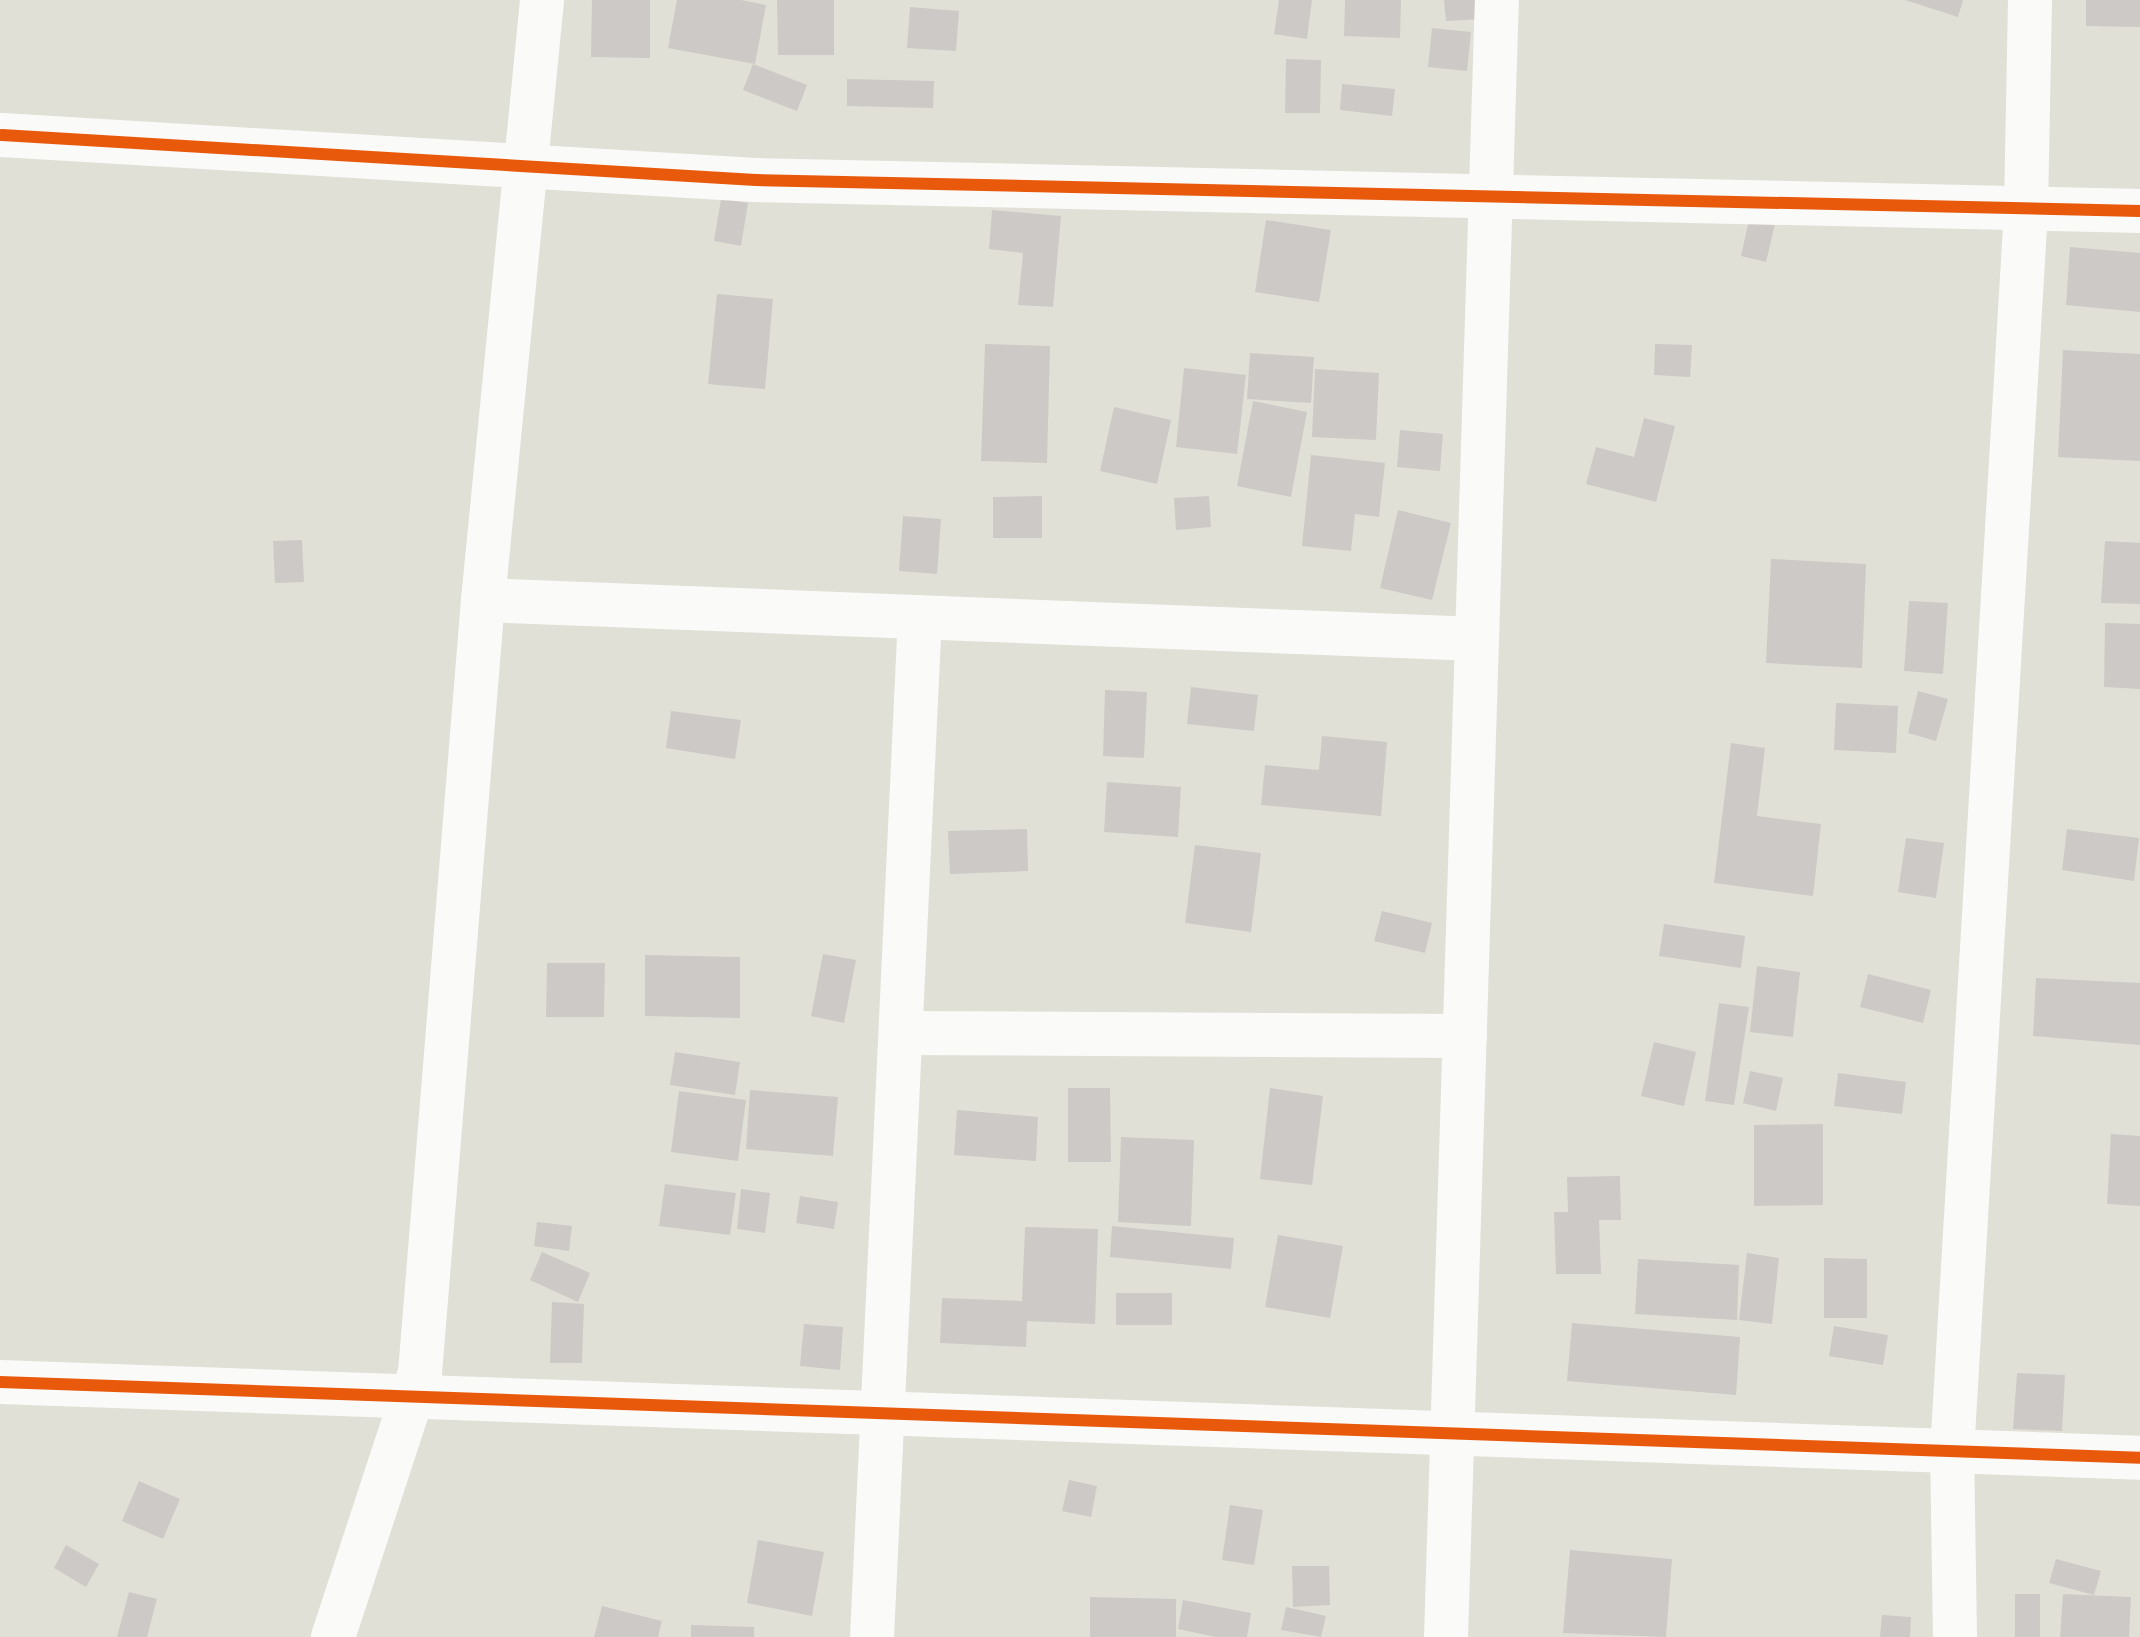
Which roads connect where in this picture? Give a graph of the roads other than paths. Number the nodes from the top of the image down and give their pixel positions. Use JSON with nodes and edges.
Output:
{"nodes":[{"id":1,"x":542,"y":0,"type":"edge"},
{"id":2,"x":1497,"y":0,"type":"edge"},
{"id":3,"x":2030,"y":0,"type":"edge"},
{"id":4,"x":2,"y":135,"type":"dead end"},
{"id":5,"x":527,"y":167,"type":"junction"},
{"id":6,"x":1491,"y":195,"type":"junction"},
{"id":7,"x":2026,"y":209,"type":"junction"},
{"id":8,"x":2140,"y":211,"type":"edge"},
{"id":9,"x":483,"y":600,"type":"junction"},
{"id":10,"x":920,"y":617,"type":"junction"},
{"id":11,"x":1477,"y":639,"type":"junction"},
{"id":12,"x":901,"y":1033,"type":"junction"},
{"id":13,"x":1465,"y":1036,"type":"junction"},
{"id":14,"x":0,"y":1382,"type":"edge"},
{"id":15,"x":412,"y":1397,"type":"junction"},
{"id":16,"x":883,"y":1413,"type":"junction"},
{"id":17,"x":1452,"y":1434,"type":"junction"},
{"id":18,"x":1952,"y":1452,"type":"junction"},
{"id":19,"x":2140,"y":1458,"type":"edge"},
{"id":20,"x":333,"y":1637,"type":"edge"},
{"id":21,"x":872,"y":1637,"type":"edge"},
{"id":22,"x":1446,"y":1637,"type":"edge"},
{"id":23,"x":1955,"y":1637,"type":"edge"}],
"edges":[{"from":1,"to":5,"type":"street"},
{"from":2,"to":6,"type":"street"},
{"from":3,"to":7,"type":"street"},
{"from":4,"to":5,"type":"street"},
{"from":5,"to":6,"type":"street"},
{"from":5,"to":9,"type":"street"},
{"from":6,"to":7,"type":"street"},
{"from":6,"to":11,"type":"street"},
{"from":7,"to":8,"type":"street"},
{"from":7,"to":18,"type":"street"},
{"from":9,"to":10,"type":"street"},
{"from":9,"to":15,"type":"street"},
{"from":10,"to":11,"type":"street"},
{"from":10,"to":12,"type":"street"},
{"from":11,"to":13,"type":"street"},
{"from":12,"to":13,"type":"street"},
{"from":12,"to":16,"type":"street"},
{"from":13,"to":17,"type":"street"},
{"from":14,"to":15,"type":"street"},
{"from":15,"to":16,"type":"street"},
{"from":15,"to":20,"type":"street"},
{"from":16,"to":17,"type":"street"},
{"from":16,"to":21,"type":"street"},
{"from":17,"to":18,"type":"street"},
{"from":17,"to":22,"type":"street"},
{"from":18,"to":19,"type":"street"},
{"from":18,"to":23,"type":"street"}]}
